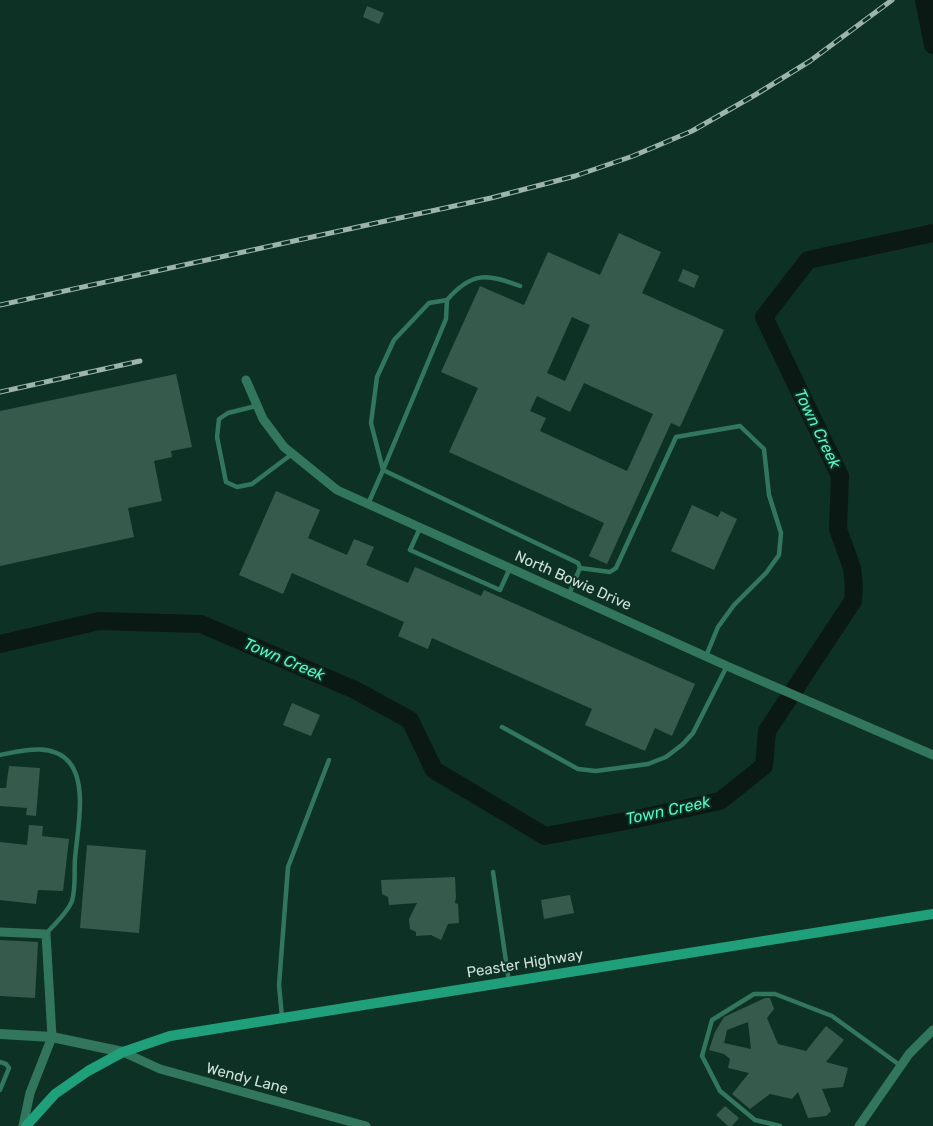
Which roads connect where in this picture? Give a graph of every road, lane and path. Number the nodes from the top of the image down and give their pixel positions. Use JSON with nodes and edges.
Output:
{"nodes":[{"id":1,"x":520,"y":286,"type":"dead end"},
{"id":2,"x":447,"y":300,"type":"junction"},
{"id":3,"x":246,"y":380,"type":"dead end"},
{"id":4,"x":256,"y":406,"type":"junction"},
{"id":5,"x":292,"y":454,"type":"junction"},
{"id":6,"x":383,"y":470,"type":"junction"},
{"id":7,"x":368,"y":504,"type":"junction"},
{"id":8,"x":420,"y":528,"type":"junction"},
{"id":9,"x":510,"y":568,"type":"junction"},
{"id":10,"x":580,"y":568,"type":"junction"},
{"id":11,"x":569,"y":594,"type":"junction"},
{"id":12,"x":706,"y":656,"type":"junction"},
{"id":13,"x":727,"y":666,"type":"junction"},
{"id":14,"x":502,"y":727,"type":"dead end"},
{"id":15,"x":0,"y":755,"type":"edge"},
{"id":16,"x":933,"y":755,"type":"edge"},
{"id":17,"x":329,"y":760,"type":"dead end"},
{"id":18,"x":493,"y":872,"type":"dead end"},
{"id":19,"x":933,"y":914,"type":"edge"},
{"id":20,"x":0,"y":932,"type":"edge"},
{"id":21,"x":46,"y":934,"type":"junction"},
{"id":22,"x":509,"y":982,"type":"junction"},
{"id":23,"x":282,"y":1018,"type":"junction"},
{"id":24,"x":933,"y":1030,"type":"edge"},
{"id":25,"x":0,"y":1034,"type":"edge"},
{"id":26,"x":52,"y":1038,"type":"junction"},
{"id":27,"x":123,"y":1052,"type":"junction"},
{"id":28,"x":0,"y":1062,"type":"edge"},
{"id":29,"x":901,"y":1066,"type":"junction"},
{"id":30,"x":0,"y":1090,"type":"edge"},
{"id":31,"x":24,"y":1126,"type":"edge"},
{"id":32,"x":366,"y":1126,"type":"edge"},
{"id":33,"x":780,"y":1126,"type":"edge"},
{"id":34,"x":859,"y":1126,"type":"edge"}],
"edges":[{"from":1,"to":2,"type":"lane"},
{"from":2,"to":6,"type":"lane"},
{"from":2,"to":6,"type":"lane"},
{"from":3,"to":4,"type":"street","name":"North Bowie Drive"},
{"from":4,"to":5,"type":"street","name":"North Bowie Drive"},
{"from":4,"to":5,"type":"lane"},
{"from":5,"to":7,"type":"street","name":"North Bowie Drive"},
{"from":6,"to":7,"type":"lane"},
{"from":6,"to":10,"type":"lane"},
{"from":7,"to":8,"type":"street","name":"North Bowie Drive"},
{"from":8,"to":9,"type":"street","name":"North Bowie Drive"},
{"from":8,"to":9,"type":"lane"},
{"from":9,"to":11,"type":"street","name":"North Bowie Drive"},
{"from":10,"to":11,"type":"lane"},
{"from":10,"to":12,"type":"lane"},
{"from":11,"to":12,"type":"street","name":"North Bowie Drive"},
{"from":12,"to":13,"type":"street","name":"North Bowie Drive"},
{"from":13,"to":14,"type":"lane"},
{"from":13,"to":16,"type":"street","name":"North Bowie Drive"},
{"from":15,"to":21,"type":"lane"},
{"from":17,"to":23,"type":"lane"},
{"from":18,"to":22,"type":"lane"},
{"from":19,"to":22,"type":"main road","name":"Peaster Highway"},
{"from":20,"to":21,"type":"street"},
{"from":21,"to":26,"type":"street"},
{"from":22,"to":23,"type":"main road","name":"Peaster Highway"},
{"from":23,"to":27,"type":"main road","name":"Peaster Highway"},
{"from":24,"to":29,"type":"street"},
{"from":25,"to":26,"type":"street"},
{"from":26,"to":27,"type":"street"},
{"from":26,"to":31,"type":"street"},
{"from":27,"to":31,"type":"main road","name":"Peaster Highway"},
{"from":27,"to":32,"type":"street","name":"Wendy Lane"},
{"from":28,"to":30,"type":"lane"},
{"from":29,"to":33,"type":"lane"},
{"from":29,"to":34,"type":"street"}]}
